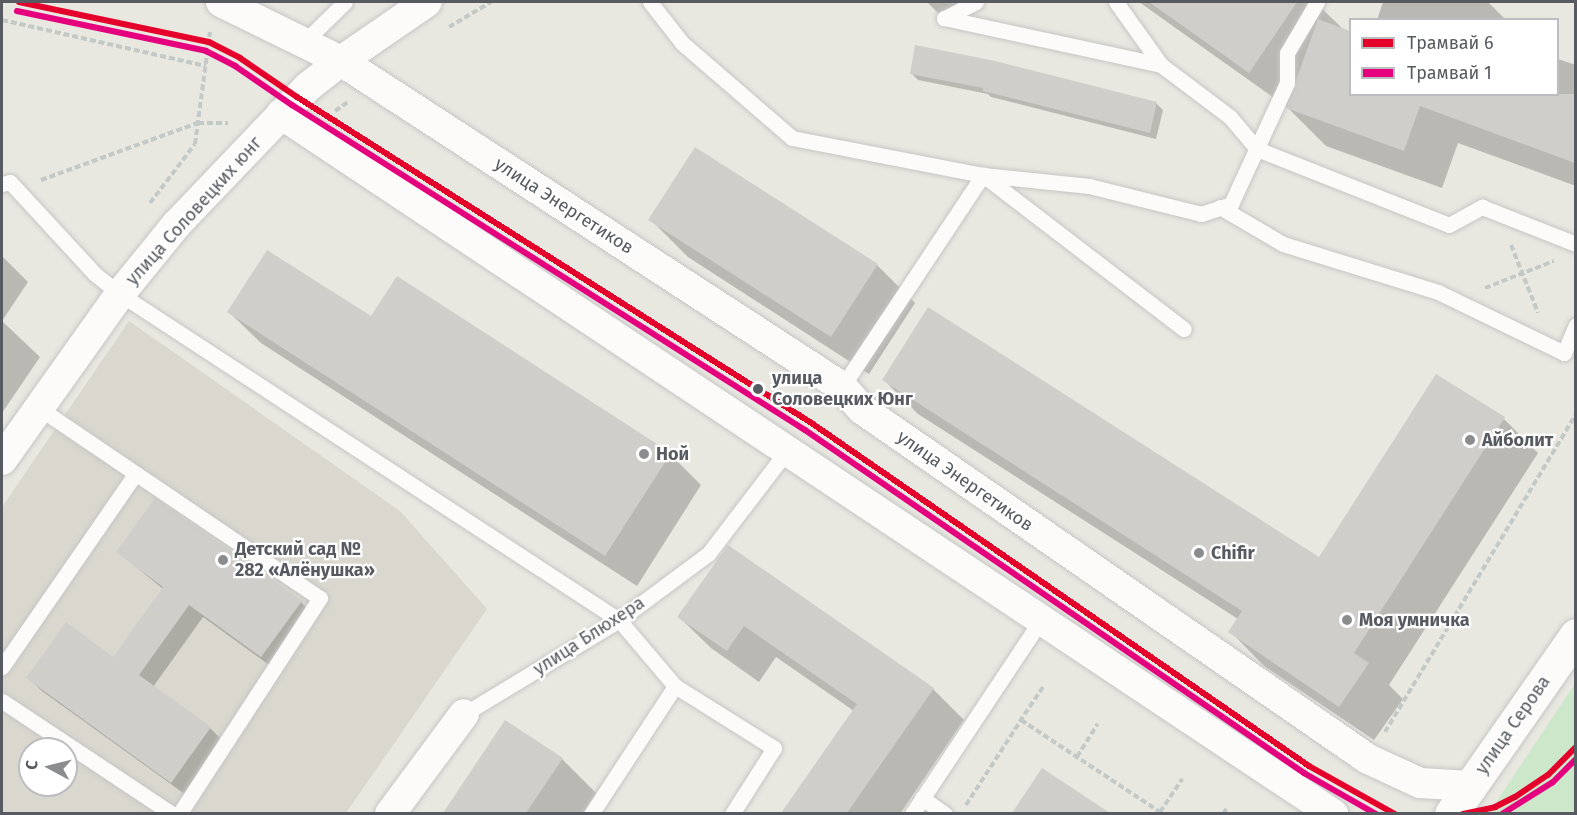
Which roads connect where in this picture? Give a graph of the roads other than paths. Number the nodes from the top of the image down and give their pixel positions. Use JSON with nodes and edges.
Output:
{"nodes":[{"id":1,"x":345,"y":2,"type":"edge"},
{"id":2,"x":427,"y":2,"type":"edge"},
{"id":3,"x":650,"y":2,"type":"edge"},
{"id":4,"x":976,"y":2,"type":"edge"},
{"id":5,"x":1116,"y":2,"type":"edge"},
{"id":6,"x":1317,"y":2,"type":"edge"},
{"id":7,"x":216,"y":12,"type":"edge"},
{"id":8,"x":304,"y":42,"type":"junction"},
{"id":9,"x":341,"y":61,"type":"junction"},
{"id":10,"x":1161,"y":65,"type":"junction"},
{"id":11,"x":281,"y":114,"type":"junction"},
{"id":12,"x":1257,"y":149,"type":"junction"},
{"id":13,"x":983,"y":175,"type":"junction"},
{"id":14,"x":2,"y":184,"type":"edge"},
{"id":15,"x":1220,"y":207,"type":"junction"},
{"id":16,"x":1575,"y":244,"type":"edge"},
{"id":17,"x":120,"y":294,"type":"junction"},
{"id":18,"x":1575,"y":325,"type":"edge"},
{"id":19,"x":1184,"y":329,"type":"dead end"},
{"id":20,"x":842,"y":387,"type":"junction"},
{"id":21,"x":39,"y":408,"type":"junction"},
{"id":22,"x":786,"y":452,"type":"junction"},
{"id":23,"x":2,"y":460,"type":"edge"},
{"id":24,"x":135,"y":474,"type":"junction"},
{"id":25,"x":1042,"y":618,"type":"junction"},
{"id":26,"x":619,"y":620,"type":"junction"},
{"id":27,"x":1575,"y":635,"type":"edge"},
{"id":28,"x":2,"y":667,"type":"edge"},
{"id":29,"x":675,"y":686,"type":"junction"},
{"id":30,"x":2,"y":701,"type":"edge"},
{"id":31,"x":464,"y":714,"type":"joint"},
{"id":32,"x":1471,"y":786,"type":"junction"},
{"id":33,"x":922,"y":798,"type":"junction"},
{"id":34,"x":172,"y":813,"type":"edge"},
{"id":35,"x":179,"y":813,"type":"edge"},
{"id":36,"x":390,"y":813,"type":"edge"},
{"id":37,"x":591,"y":813,"type":"edge"},
{"id":38,"x":732,"y":813,"type":"edge"},
{"id":39,"x":912,"y":813,"type":"edge"},
{"id":40,"x":945,"y":813,"type":"edge"},
{"id":41,"x":1333,"y":813,"type":"edge"},
{"id":42,"x":1451,"y":813,"type":"edge"}],
"edges":[{"from":1,"to":8,"type":"lane"},
{"from":2,"to":9,"type":"street","name":"улица Соловецких юнг"},
{"from":3,"to":13,"type":"lane"},
{"from":4,"to":10,"type":"lane"},
{"from":5,"to":10,"type":"lane"},
{"from":6,"to":12,"type":"lane"},
{"from":7,"to":8,"type":"street","name":"улица Энергетиков"},
{"from":8,"to":9,"type":"street","name":"улица Энергетиков"},
{"from":9,"to":11,"type":"street","name":"улица Соловецких юнг"},
{"from":9,"to":20,"type":"street","name":"улица Энергетиков"},
{"from":10,"to":12,"type":"lane"},
{"from":11,"to":17,"type":"street","name":"улица Соловецких юнг"},
{"from":11,"to":22,"type":"street"},
{"from":12,"to":15,"type":"lane"},
{"from":12,"to":16,"type":"lane"},
{"from":13,"to":15,"type":"lane"},
{"from":13,"to":19,"type":"lane"},
{"from":13,"to":20,"type":"lane"},
{"from":14,"to":17,"type":"lane"},
{"from":15,"to":18,"type":"lane"},
{"from":17,"to":21,"type":"street","name":"улица Соловецких юнг"},
{"from":17,"to":26,"type":"lane"},
{"from":20,"to":32,"type":"street","name":"улица Энергетиков"},
{"from":21,"to":23,"type":"street","name":"улица Соловецких юнг"},
{"from":21,"to":24,"type":"lane"},
{"from":22,"to":25,"type":"street"},
{"from":22,"to":26,"type":"lane","name":"улица Блюхера"},
{"from":24,"to":28,"type":"lane"},
{"from":24,"to":35,"type":"lane"},
{"from":25,"to":33,"type":"lane"},
{"from":25,"to":41,"type":"street"},
{"from":26,"to":29,"type":"lane"},
{"from":26,"to":31,"type":"lane","name":"улица Блюхера"},
{"from":27,"to":32,"type":"street","name":"улица Серова"},
{"from":29,"to":37,"type":"lane"},
{"from":29,"to":38,"type":"lane"},
{"from":30,"to":34,"type":"lane"},
{"from":31,"to":36,"type":"street","name":"улица Блюхера"},
{"from":32,"to":42,"type":"street","name":"улица Серова"},
{"from":33,"to":39,"type":"lane"},
{"from":33,"to":40,"type":"lane"}]}
